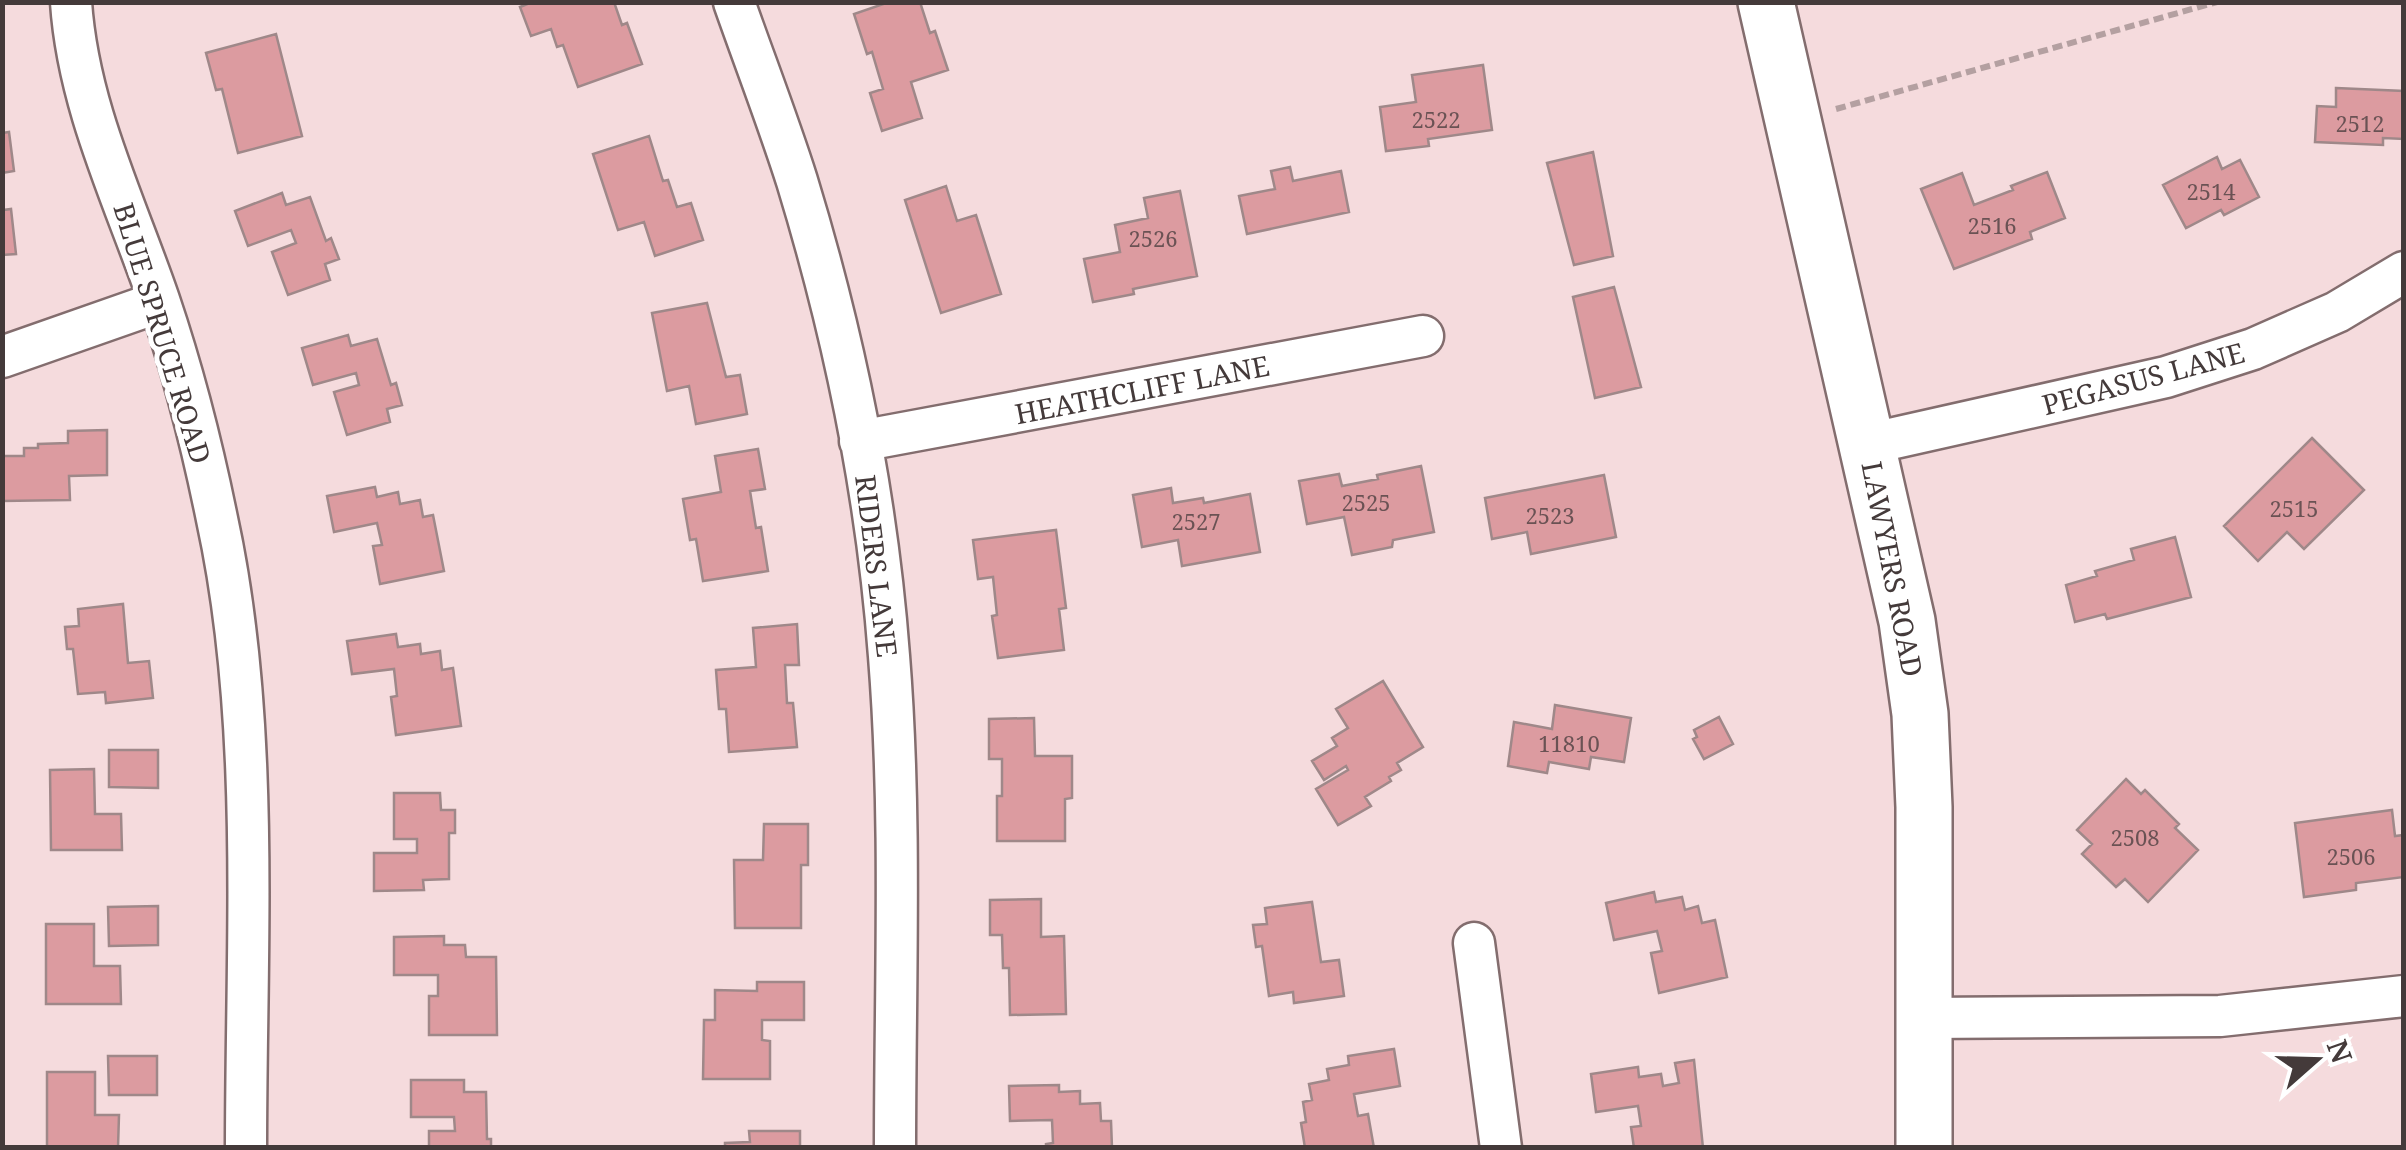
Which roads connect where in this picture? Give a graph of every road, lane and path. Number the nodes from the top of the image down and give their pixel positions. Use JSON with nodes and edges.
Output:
{"nodes":[{"id":1,"x":71,"y":2,"type":"edge"},
{"id":2,"x":734,"y":2,"type":"edge"},
{"id":3,"x":1766,"y":2,"type":"edge"},
{"id":4,"x":2217,"y":2,"type":"edge"},
{"id":5,"x":1820,"y":113,"type":"dead end"},
{"id":6,"x":2404,"y":272,"type":"edge"},
{"id":7,"x":159,"y":302,"type":"junction"},
{"id":8,"x":1423,"y":336,"type":"dead end"},
{"id":9,"x":2,"y":357,"type":"edge"},
{"id":10,"x":860,"y":441,"type":"junction"},
{"id":11,"x":1868,"y":444,"type":"junction"},
{"id":12,"x":1474,"y":943,"type":"dead end"},
{"id":13,"x":2404,"y":996,"type":"edge"},
{"id":14,"x":1924,"y":1018,"type":"junction"},
{"id":15,"x":246,"y":1148,"type":"edge"},
{"id":16,"x":895,"y":1148,"type":"edge"},
{"id":17,"x":1501,"y":1148,"type":"edge"},
{"id":18,"x":1924,"y":1148,"type":"edge"}],
"edges":[{"from":1,"to":7,"type":"street","name":"BLUE SPRUCE ROAD"},
{"from":2,"to":10,"type":"street","name":"RIDERS LANE"},
{"from":3,"to":11,"type":"main road","name":"LAWYERS ROAD"},
{"from":4,"to":5,"type":"path"},
{"from":6,"to":11,"type":"street","name":"PEGASUS LANE"},
{"from":7,"to":9,"type":"street"},
{"from":7,"to":15,"type":"street","name":"BLUE SPRUCE ROAD"},
{"from":8,"to":10,"type":"street","name":"HEATHCLIFF LANE"},
{"from":10,"to":16,"type":"street","name":"RIDERS LANE"},
{"from":11,"to":14,"type":"main road","name":"LAWYERS ROAD"},
{"from":12,"to":17,"type":"street"},
{"from":13,"to":14,"type":"street"},
{"from":14,"to":18,"type":"main road","name":"LAWYERS ROAD"}]}
